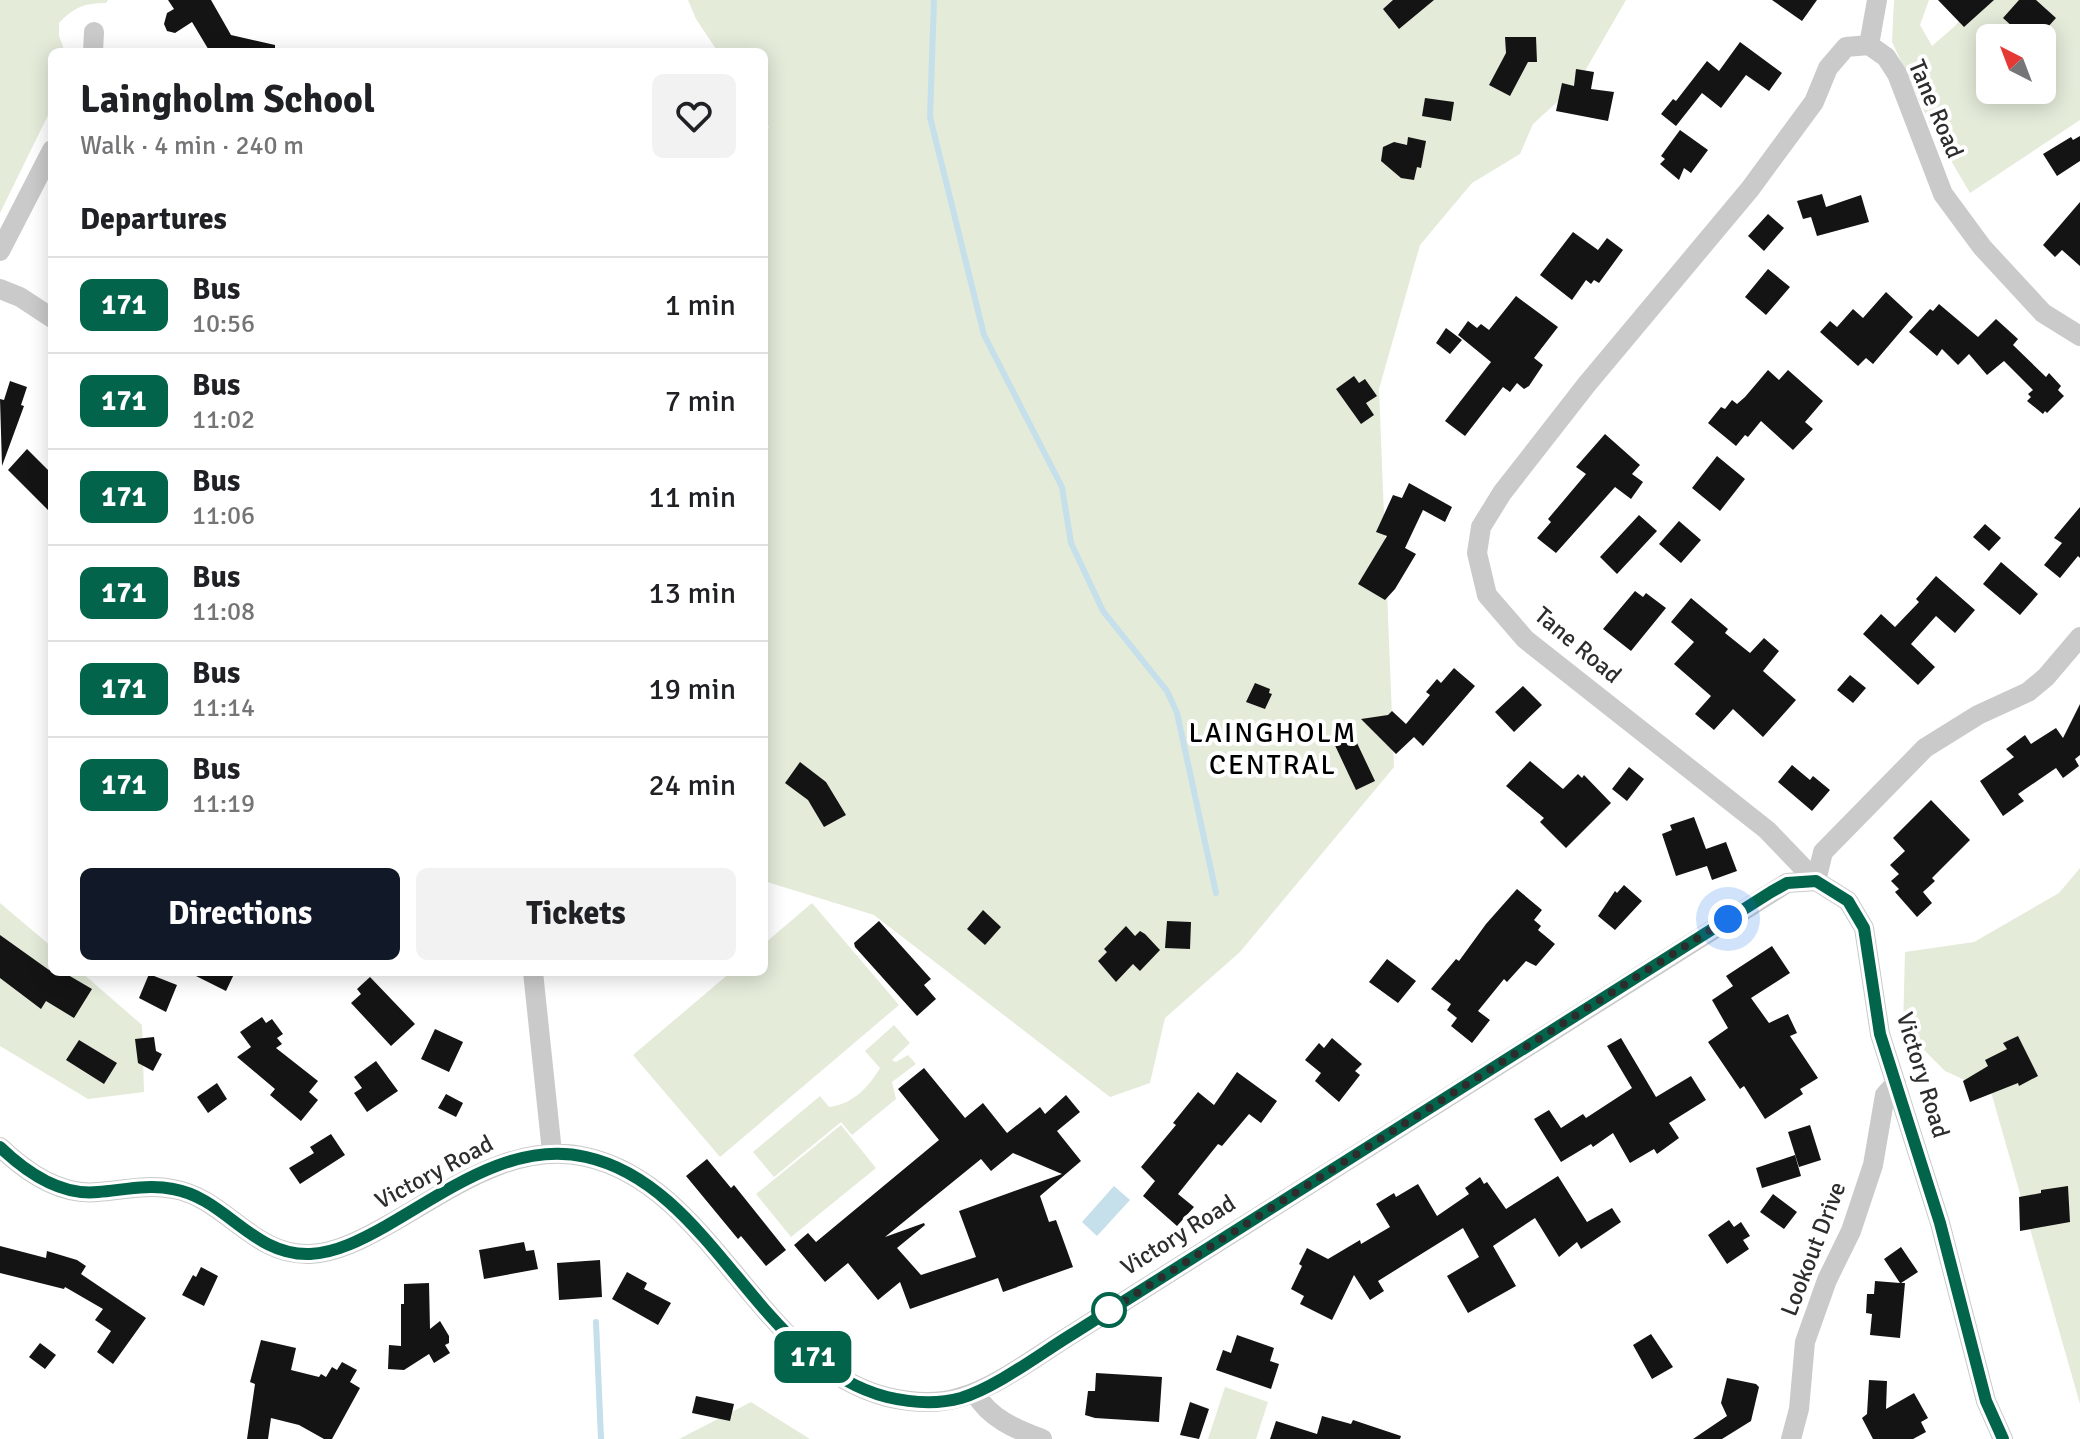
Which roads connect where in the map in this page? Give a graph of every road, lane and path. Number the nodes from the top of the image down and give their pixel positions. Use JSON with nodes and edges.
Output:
{"nodes":[{"id":1,"x":1877,"y":0,"type":"edge"},
{"id":2,"x":1869,"y":45,"type":"junction"},
{"id":3,"x":48,"y":158,"type":"edge"},
{"id":4,"x":0,"y":251,"type":"edge"},
{"id":5,"x":0,"y":289,"type":"edge"},
{"id":6,"x":48,"y":315,"type":"edge"},
{"id":7,"x":2080,"y":336,"type":"edge"},
{"id":8,"x":2080,"y":637,"type":"edge"},
{"id":9,"x":1816,"y":881,"type":"junction"},
{"id":10,"x":533,"y":976,"type":"edge"},
{"id":11,"x":1896,"y":1083,"type":"junction"},
{"id":12,"x":0,"y":1147,"type":"edge"},
{"id":13,"x":552,"y":1152,"type":"junction"},
{"id":14,"x":975,"y":1393,"type":"junction"},
{"id":15,"x":1042,"y":1439,"type":"edge"},
{"id":16,"x":1791,"y":1439,"type":"edge"},
{"id":17,"x":2003,"y":1439,"type":"edge"}],
"edges":[{"from":1,"to":2,"type":"street"},
{"from":2,"to":7,"type":"street","name":"Tane Road"},
{"from":2,"to":9,"type":"street","name":"Tane Road"},
{"from":3,"to":4,"type":"street"},
{"from":5,"to":6,"type":"street"},
{"from":8,"to":9,"type":"street"},
{"from":9,"to":11,"type":"street","name":"Victory Road"},
{"from":9,"to":14,"type":"street","name":"Victory Road"},
{"from":10,"to":13,"type":"street"},
{"from":11,"to":16,"type":"street","name":"Lookout Drive"},
{"from":11,"to":17,"type":"street","name":"Victory Road"},
{"from":12,"to":13,"type":"street","name":"Victory Road"},
{"from":13,"to":14,"type":"street","name":"Victory Road"},
{"from":14,"to":15,"type":"street"}]}
